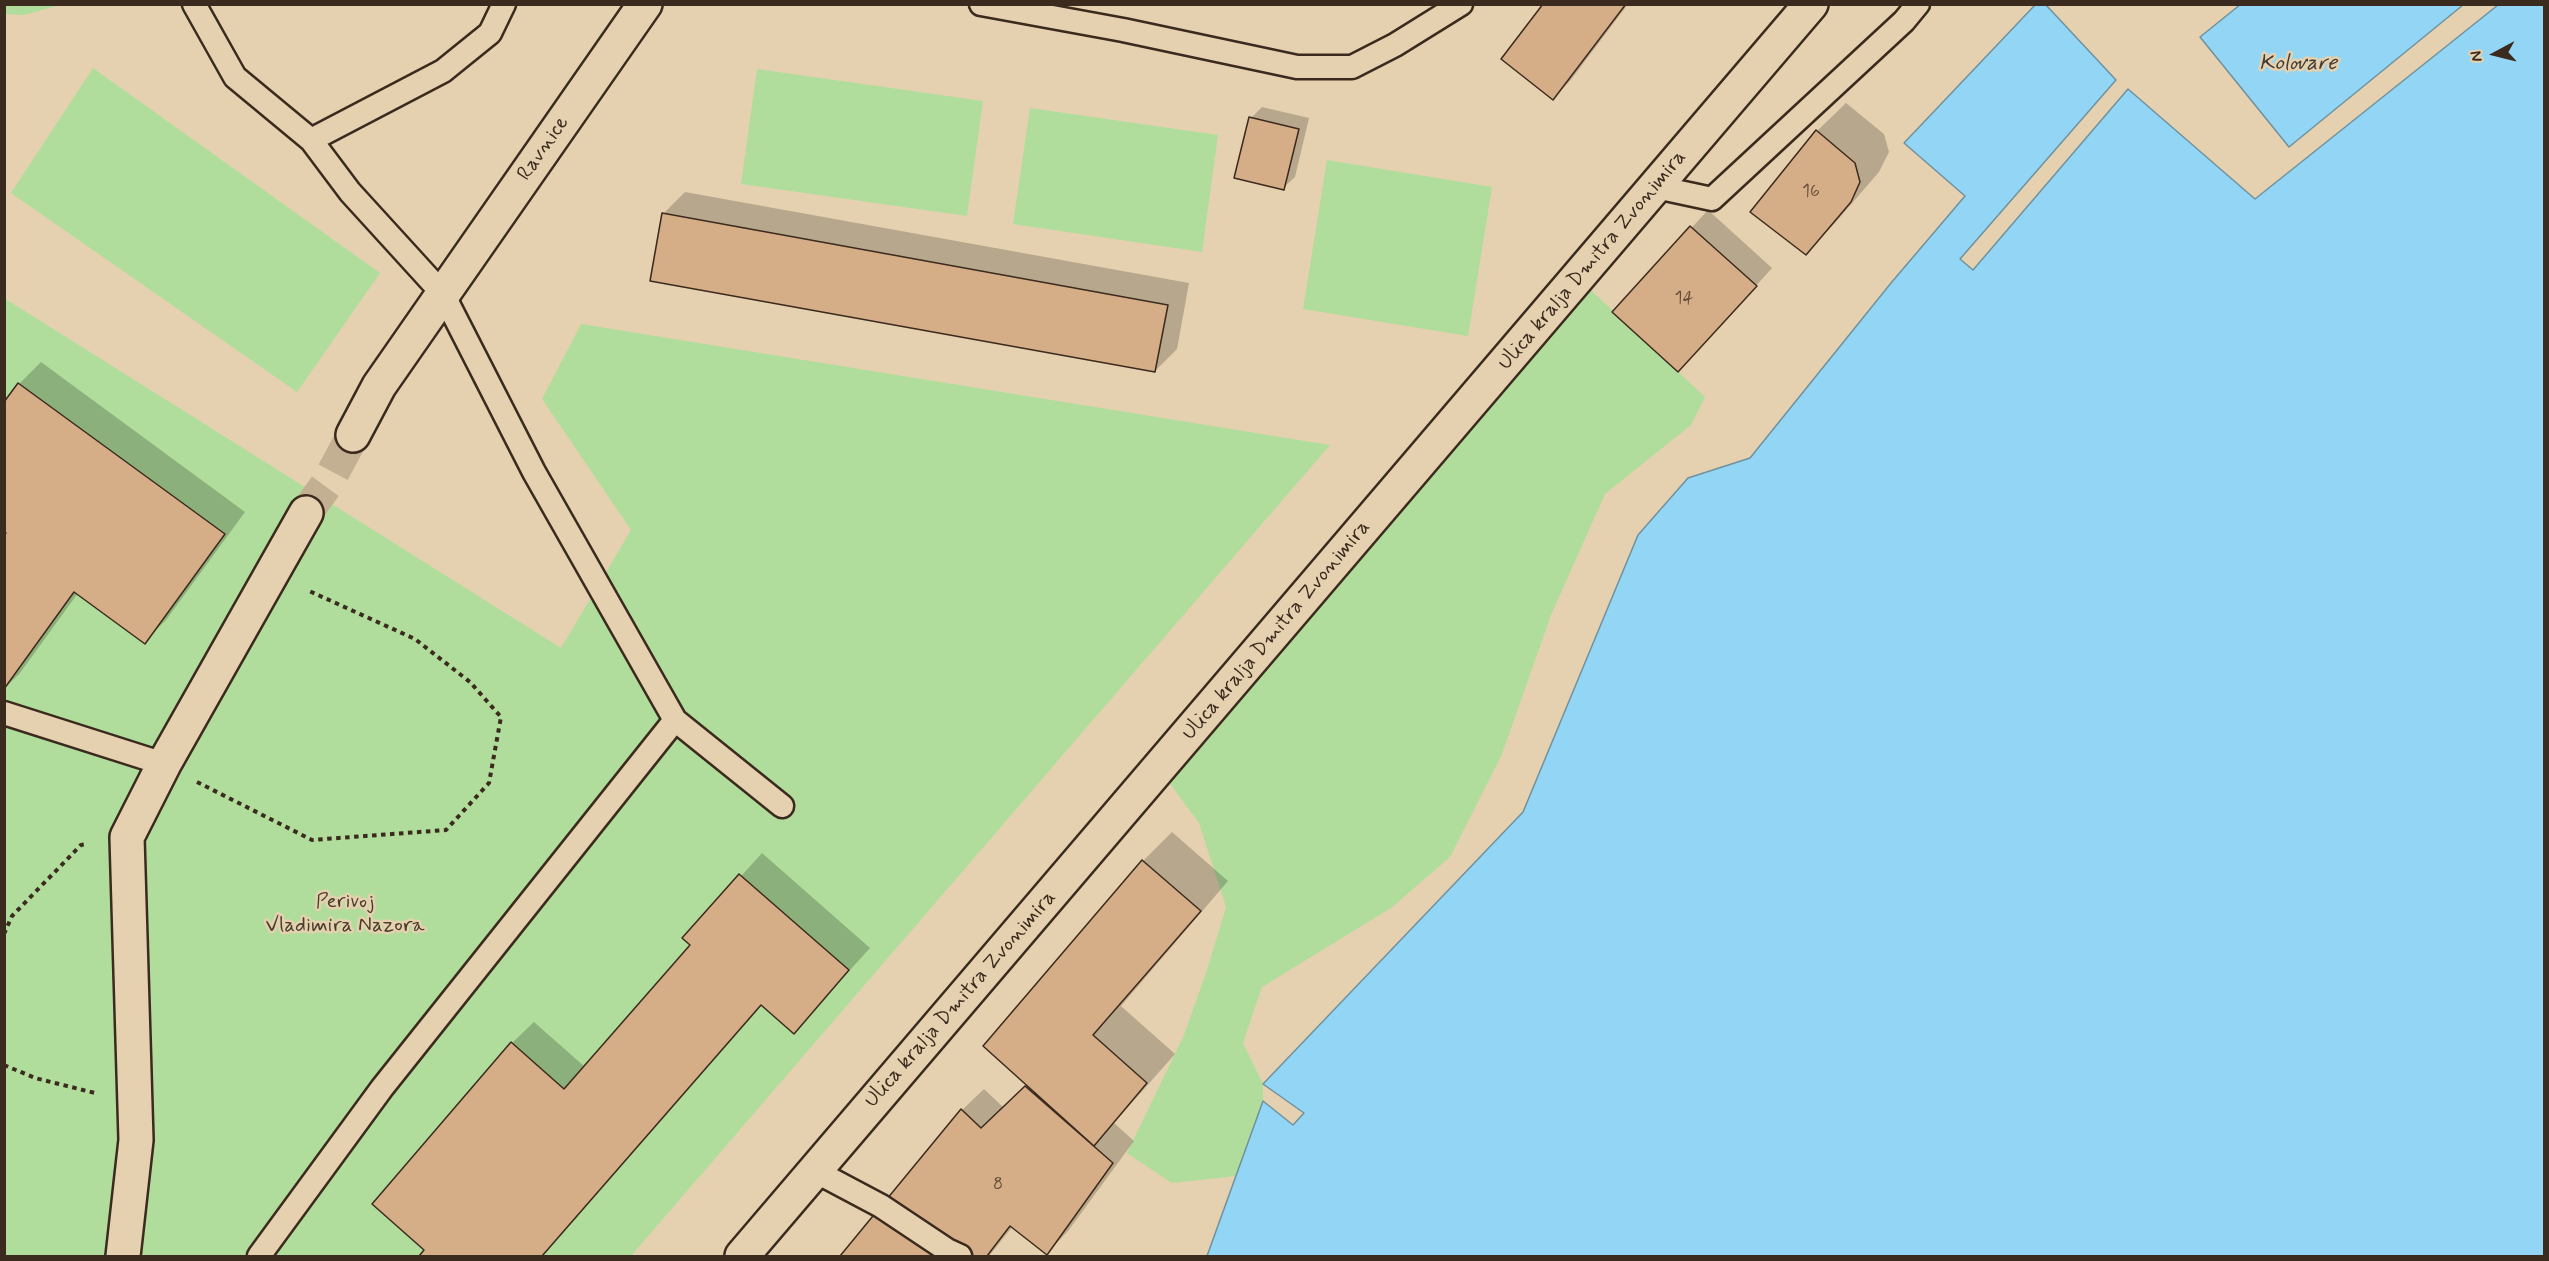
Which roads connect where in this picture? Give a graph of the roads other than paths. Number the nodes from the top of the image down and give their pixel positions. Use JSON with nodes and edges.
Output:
{"nodes":[{"id":1,"x":194,"y":4,"type":"edge"},
{"id":2,"x":504,"y":4,"type":"edge"},
{"id":3,"x":645,"y":4,"type":"edge"},
{"id":4,"x":981,"y":4,"type":"edge"},
{"id":5,"x":1461,"y":4,"type":"edge"},
{"id":6,"x":1811,"y":4,"type":"edge"},
{"id":7,"x":1918,"y":4,"type":"edge"},
{"id":8,"x":311,"y":140,"type":"junction"},
{"id":9,"x":1656,"y":187,"type":"junction"},
{"id":10,"x":443,"y":294,"type":"junction"},
{"id":11,"x":353,"y":435,"type":"tunnel mouth"},
{"id":12,"x":306,"y":513,"type":"tunnel mouth"},
{"id":13,"x":4,"y":713,"type":"edge"},
{"id":14,"x":675,"y":720,"type":"junction"},
{"id":15,"x":164,"y":764,"type":"junction"},
{"id":16,"x":782,"y":806,"type":"dead end"},
{"id":17,"x":815,"y":1171,"type":"junction"},
{"id":18,"x":123,"y":1257,"type":"edge"},
{"id":19,"x":259,"y":1257,"type":"edge"},
{"id":20,"x":742,"y":1257,"type":"edge"},
{"id":21,"x":960,"y":1257,"type":"edge"}],
"edges":[{"from":1,"to":8,"type":"lane"},
{"from":2,"to":8,"type":"lane"},
{"from":3,"to":10,"type":"street","name":"Ravnice"},
{"from":4,"to":5,"type":"lane"},
{"from":6,"to":9,"type":"street","name":"Ulica kralja Dmitra Zvonimira"},
{"from":7,"to":9,"type":"lane"},
{"from":8,"to":10,"type":"lane"},
{"from":9,"to":17,"type":"street","name":"Ulica kralja Dmitra Zvonimira"},
{"from":10,"to":11,"type":"street","name":"Ravnice"},
{"from":10,"to":14,"type":"lane"},
{"from":12,"to":15,"type":"street"},
{"from":13,"to":15,"type":"lane"},
{"from":14,"to":16,"type":"lane"},
{"from":14,"to":19,"type":"lane"},
{"from":15,"to":18,"type":"street"},
{"from":17,"to":20,"type":"street","name":"Ulica kralja Dmitra Zvonimira"},
{"from":17,"to":21,"type":"lane"}]}
